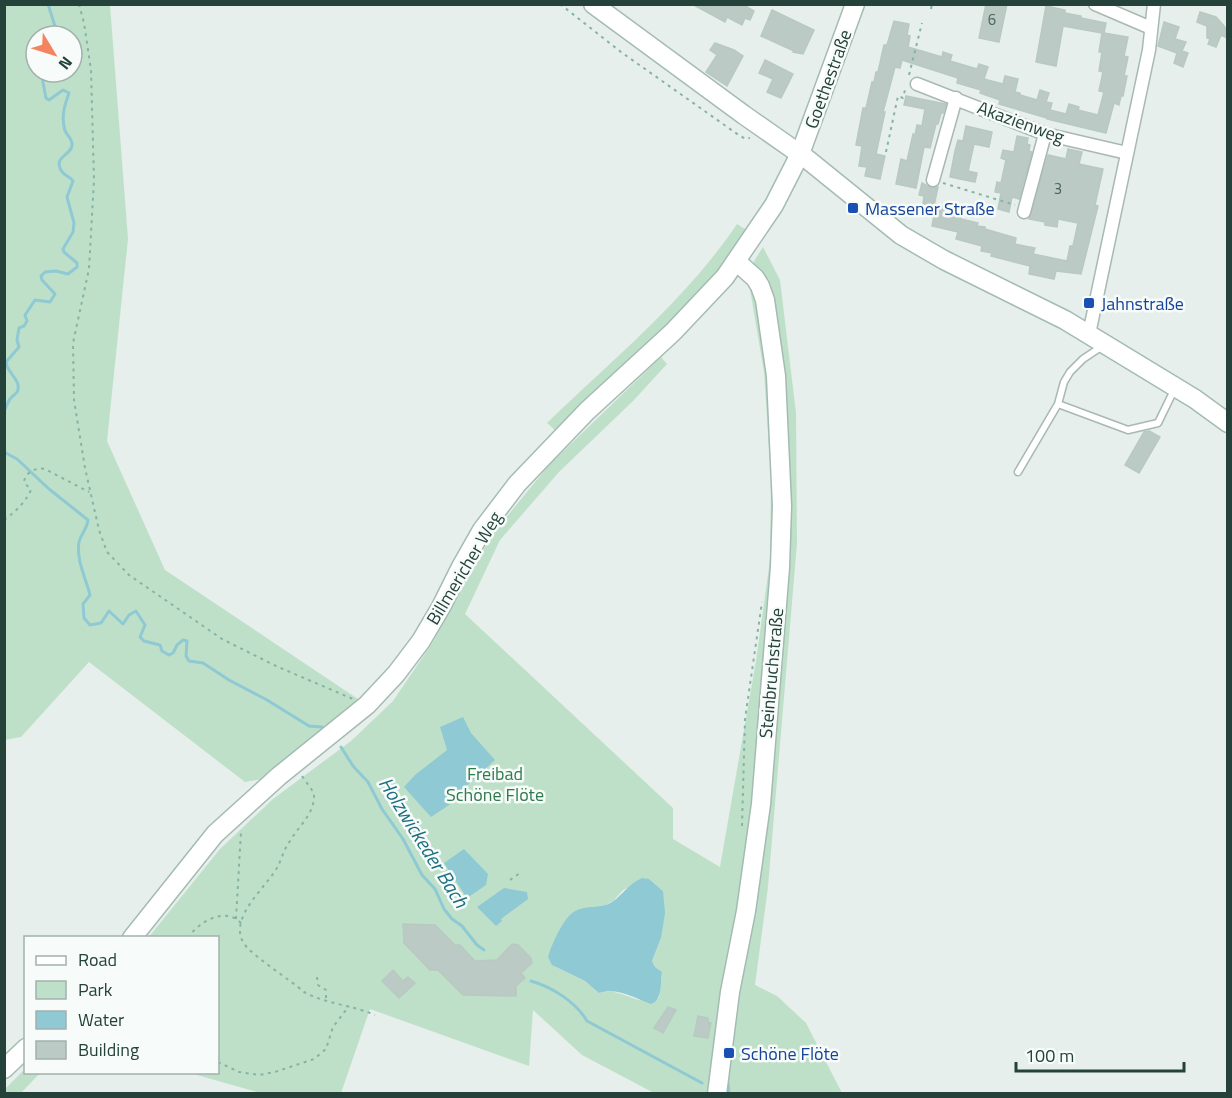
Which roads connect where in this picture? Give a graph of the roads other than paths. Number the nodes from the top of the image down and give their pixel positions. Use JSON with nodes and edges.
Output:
{"nodes":[{"id":1,"x":593,"y":4,"type":"edge"},
{"id":2,"x":855,"y":4,"type":"edge"},
{"id":3,"x":1095,"y":4,"type":"edge"},
{"id":4,"x":1154,"y":4,"type":"edge"},
{"id":5,"x":1151,"y":28,"type":"junction"},
{"id":6,"x":916,"y":84,"type":"dead end"},
{"id":7,"x":956,"y":98,"type":"junction"},
{"id":8,"x":1045,"y":134,"type":"junction"},
{"id":9,"x":1127,"y":153,"type":"junction"},
{"id":10,"x":800,"y":154,"type":"junction"},
{"id":11,"x":933,"y":180,"type":"road end"},
{"id":12,"x":1024,"y":212,"type":"road end"},
{"id":13,"x":736,"y":261,"type":"junction"},
{"id":14,"x":1089,"y":334,"type":"junction"},
{"id":15,"x":1107,"y":345,"type":"junction"},
{"id":16,"x":1175,"y":387,"type":"junction"},
{"id":17,"x":1058,"y":404,"type":"junction"},
{"id":18,"x":1227,"y":423,"type":"edge"},
{"id":19,"x":1018,"y":472,"type":"dead end"},
{"id":20,"x":134,"y":936,"type":"edge"},
{"id":21,"x":24,"y":1050,"type":"edge"},
{"id":22,"x":4,"y":1069,"type":"edge"},
{"id":23,"x":717,"y":1094,"type":"edge"}],
"edges":[{"from":1,"to":10,"type":"street"},
{"from":2,"to":10,"type":"street","name":"Goethestraße"},
{"from":3,"to":5,"type":"street"},
{"from":4,"to":5,"type":"street"},
{"from":5,"to":9,"type":"street"},
{"from":6,"to":7,"type":"street","name":"Akazienweg"},
{"from":7,"to":8,"type":"street","name":"Akazienweg"},
{"from":7,"to":11,"type":"street"},
{"from":8,"to":9,"type":"street","name":"Akazienweg"},
{"from":8,"to":12,"type":"street"},
{"from":9,"to":14,"type":"street"},
{"from":10,"to":13,"type":"street","name":"Billmericher Weg"},
{"from":10,"to":14,"type":"street"},
{"from":13,"to":20,"type":"street","name":"Billmericher Weg"},
{"from":13,"to":23,"type":"street","name":"Steinbruchstraße"},
{"from":14,"to":15,"type":"street"},
{"from":15,"to":16,"type":"street"},
{"from":15,"to":17,"type":"lane"},
{"from":16,"to":17,"type":"lane"},
{"from":16,"to":18,"type":"street"},
{"from":17,"to":19,"type":"lane"},
{"from":21,"to":22,"type":"street"}]}
